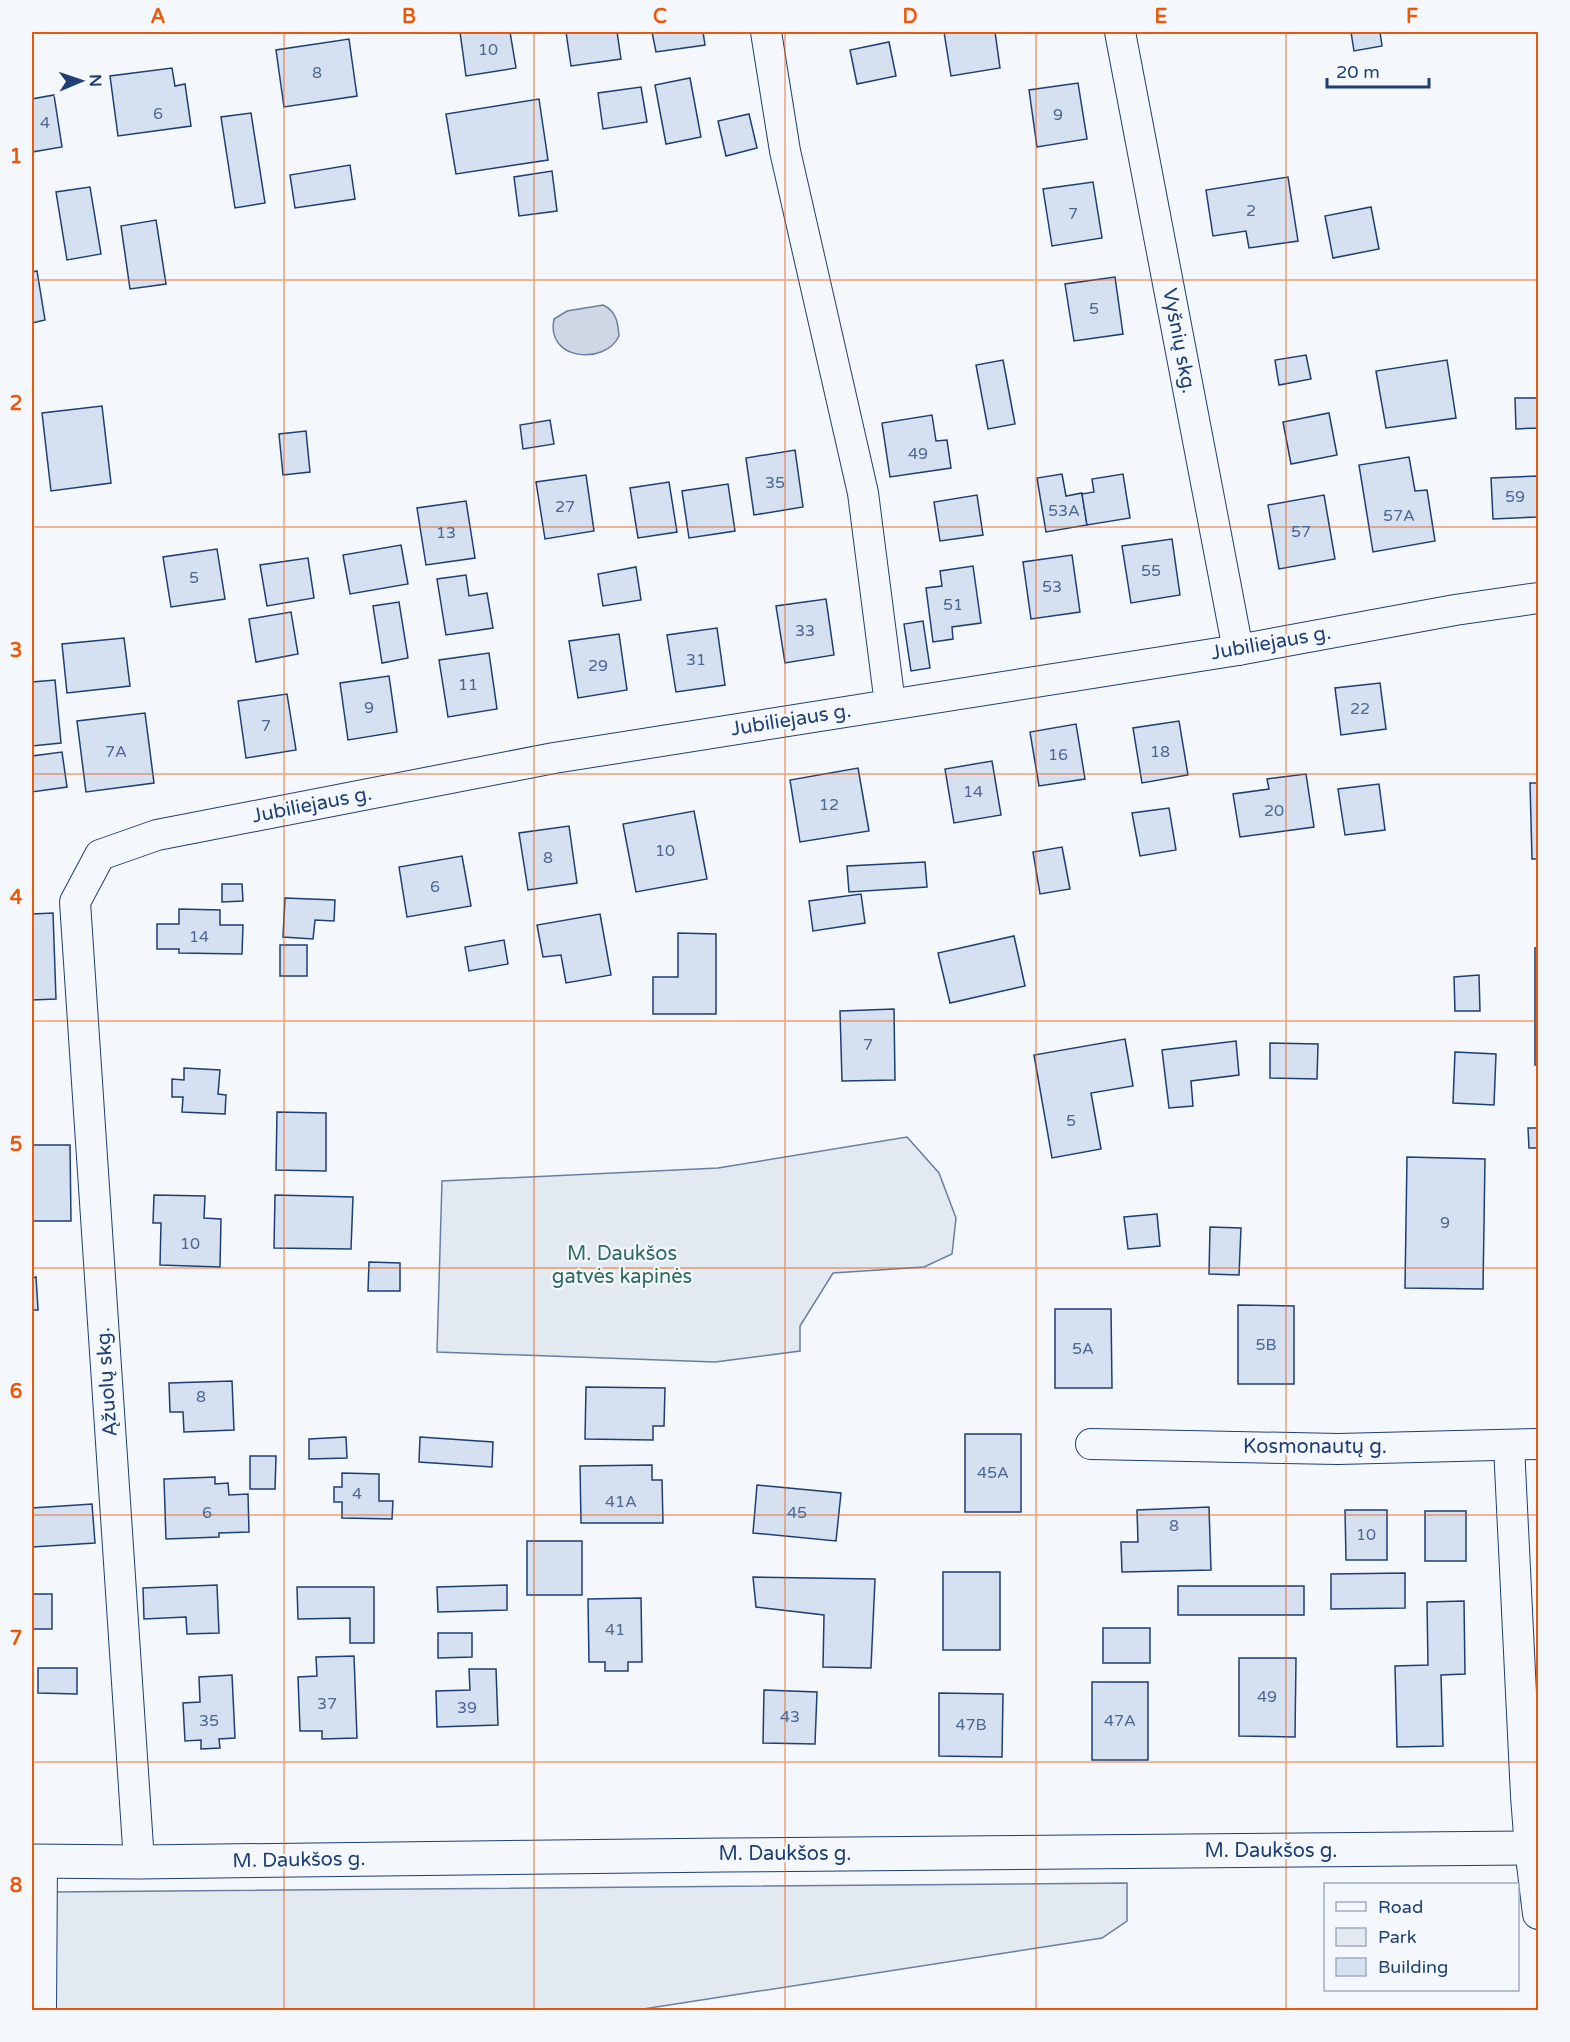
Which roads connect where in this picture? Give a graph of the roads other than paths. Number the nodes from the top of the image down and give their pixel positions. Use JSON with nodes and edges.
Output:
{"nodes":[{"id":1,"x":766,"y":32,"type":"edge"},
{"id":2,"x":1120,"y":32,"type":"edge"},
{"id":3,"x":1539,"y":598,"type":"edge"},
{"id":4,"x":1238,"y":650,"type":"junction"},
{"id":5,"x":890,"y":704,"type":"junction"},
{"id":6,"x":75,"y":902,"type":"joint"},
{"id":7,"x":1091,"y":1444,"type":"dead end"},
{"id":8,"x":1539,"y":1444,"type":"edge"},
{"id":9,"x":1509,"y":1446,"type":"junction"},
{"id":10,"x":1534,"y":1848,"type":"edge"},
{"id":11,"x":37,"y":1861,"type":"edge"},
{"id":12,"x":139,"y":1862,"type":"junction"},
{"id":13,"x":1539,"y":1914,"type":"edge"},
{"id":14,"x":41,"y":2010,"type":"edge"}],
"edges":[{"from":1,"to":5,"type":"street"},
{"from":2,"to":4,"type":"street","name":"Vyšnių skg."},
{"from":3,"to":4,"type":"street","name":"Jubiliejaus g."},
{"from":4,"to":5,"type":"street","name":"Jubiliejaus g."},
{"from":5,"to":6,"type":"street","name":"Jubiliejaus g."},
{"from":6,"to":12,"type":"street","name":"Ąžuolų skg."},
{"from":7,"to":9,"type":"street","name":"Kosmonautų g."},
{"from":8,"to":9,"type":"street","name":"Kosmonautų g."},
{"from":9,"to":10,"type":"street"},
{"from":10,"to":12,"type":"main road","name":"M. Daukšos g."},
{"from":10,"to":13,"type":"street"},
{"from":11,"to":12,"type":"main road","name":"M. Daukšos g."},
{"from":11,"to":14,"type":"street"}]}
